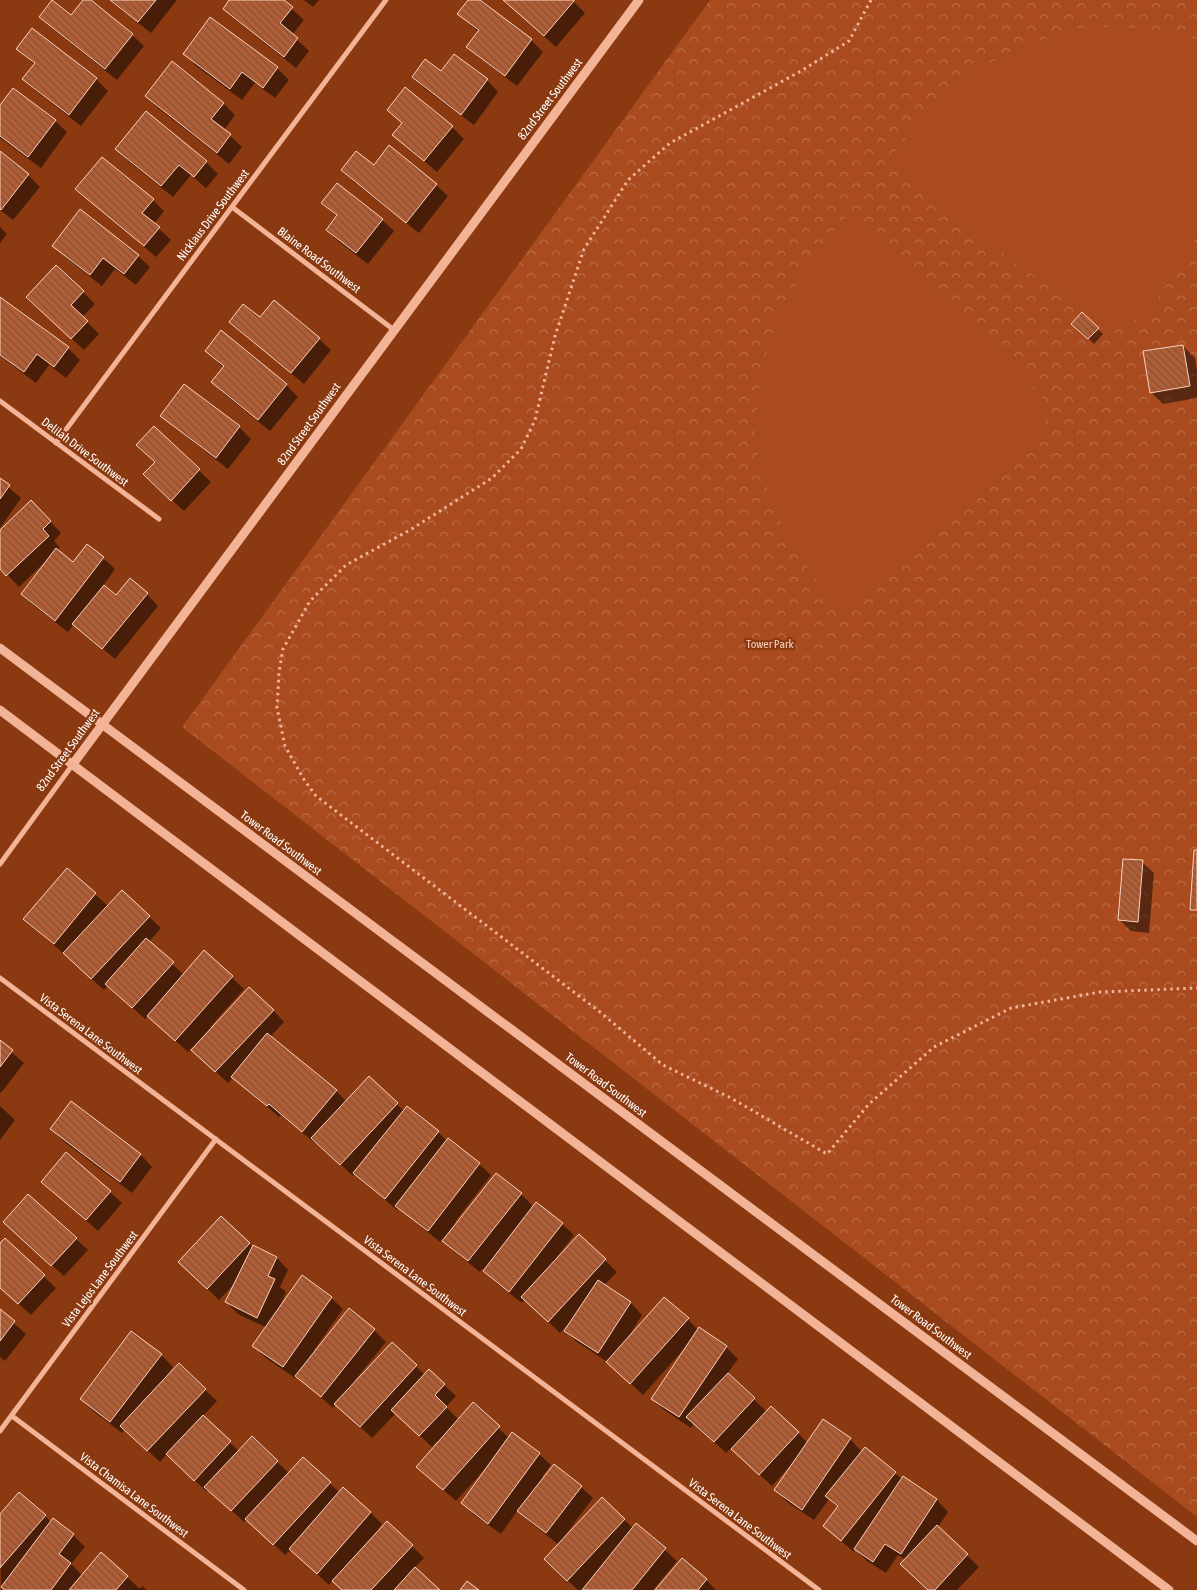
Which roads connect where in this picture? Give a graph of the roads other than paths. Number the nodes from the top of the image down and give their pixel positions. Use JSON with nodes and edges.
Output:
{"nodes":[{"id":1,"x":386,"y":0,"type":"edge"},
{"id":2,"x":639,"y":0,"type":"edge"},
{"id":3,"x":232,"y":207,"type":"junction"},
{"id":4,"x":394,"y":330,"type":"junction"},
{"id":5,"x":0,"y":401,"type":"edge"},
{"id":6,"x":56,"y":443,"type":"junction"},
{"id":7,"x":159,"y":519,"type":"dead end"},
{"id":8,"x":0,"y":648,"type":"edge"},
{"id":9,"x":0,"y":710,"type":"edge"},
{"id":10,"x":102,"y":724,"type":"junction"},
{"id":11,"x":73,"y":764,"type":"junction"},
{"id":12,"x":0,"y":864,"type":"edge"},
{"id":13,"x":0,"y":978,"type":"edge"},
{"id":14,"x":216,"y":1139,"type":"junction"},
{"id":15,"x":12,"y":1416,"type":"junction"},
{"id":16,"x":0,"y":1431,"type":"edge"},
{"id":17,"x":1197,"y":1541,"type":"edge"},
{"id":18,"x":244,"y":1590,"type":"edge"},
{"id":19,"x":818,"y":1590,"type":"edge"},
{"id":20,"x":1168,"y":1590,"type":"edge"}],
"edges":[{"from":1,"to":3,"type":"street","name":"Nicklaus Drive Southwest"},
{"from":2,"to":4,"type":"street","name":"82nd Street Southwest"},
{"from":3,"to":4,"type":"street","name":"Blaine Road Southwest"},
{"from":3,"to":6,"type":"street","name":"Nicklaus Drive Southwest"},
{"from":4,"to":10,"type":"street","name":"82nd Street Southwest"},
{"from":5,"to":6,"type":"street","name":"Delilah Drive Southwest"},
{"from":6,"to":7,"type":"street","name":"Delilah Drive Southwest"},
{"from":8,"to":10,"type":"street","name":"Tower Road Southwest"},
{"from":9,"to":11,"type":"street"},
{"from":10,"to":11,"type":"street","name":"82nd Street Southwest"},
{"from":10,"to":17,"type":"street","name":"Tower Road Southwest"},
{"from":11,"to":12,"type":"street","name":"82nd Street Southwest"},
{"from":11,"to":20,"type":"street"},
{"from":13,"to":14,"type":"street","name":"Vista Serena Lane Southwest"},
{"from":14,"to":15,"type":"street","name":"Vista Lejos Lane Southwest"},
{"from":14,"to":19,"type":"street","name":"Vista Serena Lane Southwest"},
{"from":15,"to":16,"type":"street","name":"Vista Lejos Lane Southwest"},
{"from":15,"to":18,"type":"street","name":"Vista Chamisa Lane Southwest"}]}
